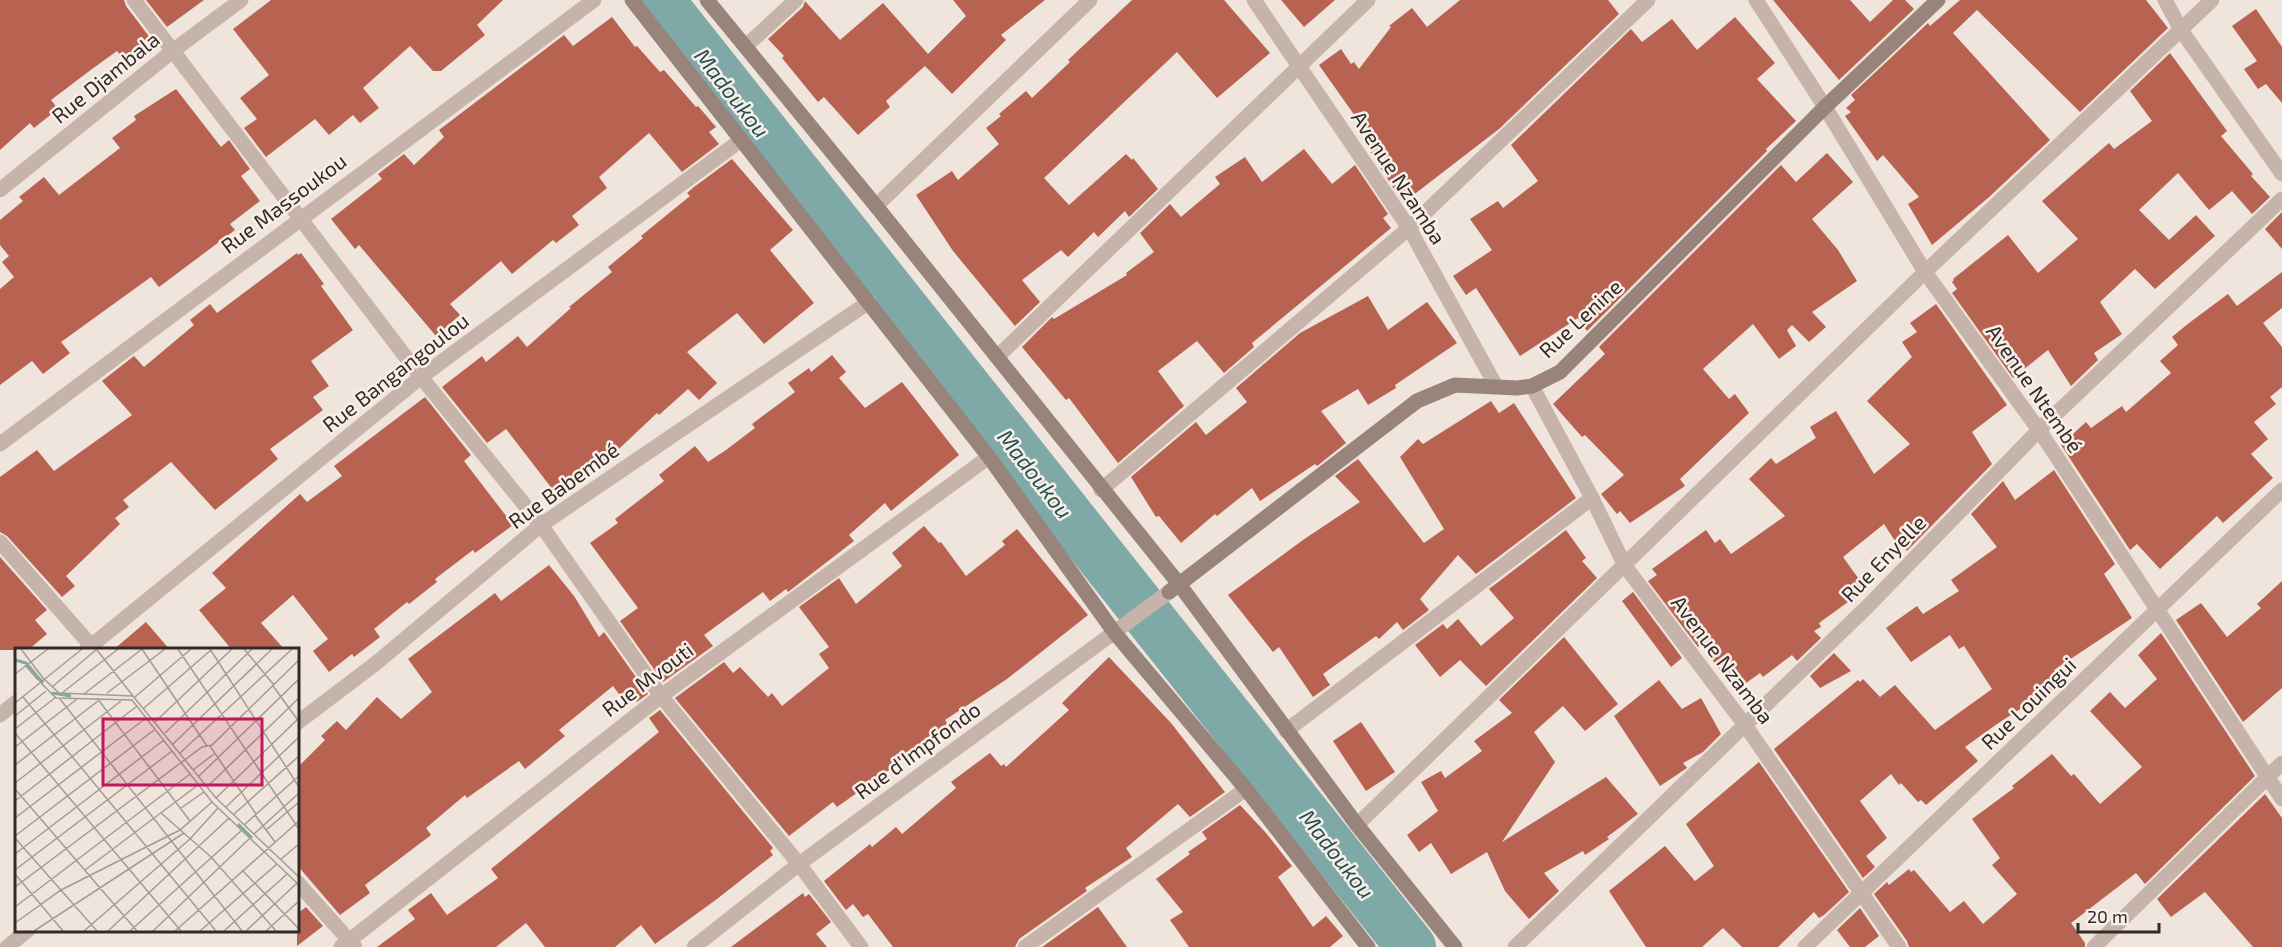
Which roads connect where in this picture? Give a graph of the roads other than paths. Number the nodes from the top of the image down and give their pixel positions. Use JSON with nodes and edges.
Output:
{"nodes":[{"id":1,"x":134,"y":0,"type":"edge"},
{"id":2,"x":241,"y":0,"type":"edge"},
{"id":3,"x":594,"y":0,"type":"edge"},
{"id":4,"x":632,"y":0,"type":"edge"},
{"id":5,"x":707,"y":0,"type":"edge"},
{"id":6,"x":796,"y":0,"type":"edge"},
{"id":7,"x":1090,"y":0,"type":"edge"},
{"id":8,"x":1254,"y":0,"type":"edge"},
{"id":9,"x":1368,"y":0,"type":"edge"},
{"id":10,"x":1648,"y":0,"type":"edge"},
{"id":11,"x":1756,"y":0,"type":"edge"},
{"id":12,"x":1938,"y":0,"type":"edge"},
{"id":13,"x":2165,"y":0,"type":"edge"},
{"id":14,"x":2212,"y":0,"type":"edge"},
{"id":15,"x":2181,"y":30,"type":"junction"},
{"id":16,"x":746,"y":46,"type":"junction"},
{"id":17,"x":174,"y":50,"type":"junction"},
{"id":18,"x":1299,"y":67,"type":"junction"},
{"id":19,"x":1825,"y":106,"type":"junction"},
{"id":20,"x":741,"y":140,"type":"junction"},
{"id":21,"x":2282,"y":174,"type":"edge"},
{"id":22,"x":0,"y":190,"type":"edge"},
{"id":23,"x":2282,"y":199,"type":"edge"},
{"id":24,"x":876,"y":206,"type":"junction"},
{"id":25,"x":302,"y":218,"type":"junction"},
{"id":26,"x":1409,"y":228,"type":"junction"},
{"id":27,"x":1925,"y":272,"type":"junction"},
{"id":28,"x":869,"y":302,"type":"junction"},
{"id":29,"x":997,"y":357,"type":"junction"},
{"id":30,"x":421,"y":377,"type":"junction"},
{"id":31,"x":1496,"y":386,"type":"junction"},
{"id":32,"x":1532,"y":386,"type":"junction"},
{"id":33,"x":2039,"y":430,"type":"junction"},
{"id":34,"x":0,"y":444,"type":"edge"},
{"id":35,"x":989,"y":458,"type":"junction"},
{"id":36,"x":1101,"y":490,"type":"junction"},
{"id":37,"x":2282,"y":490,"type":"edge"},
{"id":38,"x":1592,"y":498,"type":"junction"},
{"id":39,"x":541,"y":525,"type":"junction"},
{"id":40,"x":0,"y":542,"type":"edge"},
{"id":41,"x":1625,"y":566,"type":"junction"},
{"id":42,"x":1174,"y":588,"type":"junction"},
{"id":43,"x":2157,"y":611,"type":"junction"},
{"id":44,"x":1114,"y":633,"type":"junction"},
{"id":45,"x":91,"y":648,"type":"edge"},
{"id":46,"x":660,"y":696,"type":"junction"},
{"id":47,"x":15,"y":703,"type":"edge"},
{"id":48,"x":0,"y":715,"type":"edge"},
{"id":49,"x":298,"y":722,"type":"edge"},
{"id":50,"x":1745,"y":725,"type":"junction"},
{"id":51,"x":1286,"y":730,"type":"junction"},
{"id":52,"x":2282,"y":763,"type":"edge"},
{"id":53,"x":2268,"y":776,"type":"junction"},
{"id":54,"x":1246,"y":789,"type":"junction"},
{"id":55,"x":2282,"y":799,"type":"edge"},
{"id":56,"x":1357,"y":825,"type":"junction"},
{"id":57,"x":799,"y":864,"type":"junction"},
{"id":58,"x":298,"y":883,"type":"edge"},
{"id":59,"x":1862,"y":892,"type":"junction"},
{"id":60,"x":26,"y":932,"type":"edge"},
{"id":61,"x":349,"y":945,"type":"edge"},
{"id":62,"x":1365,"y":946,"type":"edge"},
{"id":63,"x":7,"y":947,"type":"edge"},
{"id":64,"x":694,"y":947,"type":"edge"},
{"id":65,"x":861,"y":947,"type":"edge"},
{"id":66,"x":1025,"y":947,"type":"edge"},
{"id":67,"x":1455,"y":947,"type":"edge"},
{"id":68,"x":1515,"y":947,"type":"edge"},
{"id":69,"x":1805,"y":947,"type":"edge"},
{"id":70,"x":1899,"y":947,"type":"edge"},
{"id":71,"x":2094,"y":947,"type":"edge"}],
"edges":[{"from":1,"to":17,"type":"street"},
{"from":2,"to":17,"type":"street","name":"Rue Djambala"},
{"from":3,"to":25,"type":"street","name":"Rue Massoukou"},
{"from":4,"to":20,"type":"main road"},
{"from":5,"to":16,"type":"main road"},
{"from":6,"to":16,"type":"street"},
{"from":7,"to":24,"type":"street"},
{"from":8,"to":18,"type":"street","name":"Avenue Nzamba"},
{"from":9,"to":18,"type":"street"},
{"from":10,"to":26,"type":"street"},
{"from":11,"to":19,"type":"street","name":"Avenue Ntembé"},
{"from":12,"to":19,"type":"main road","name":"Rue Lenine"},
{"from":13,"to":15,"type":"street"},
{"from":14,"to":15,"type":"street"},
{"from":15,"to":21,"type":"street"},
{"from":15,"to":27,"type":"street"},
{"from":16,"to":24,"type":"main road"},
{"from":17,"to":22,"type":"street","name":"Rue Djambala"},
{"from":17,"to":25,"type":"street"},
{"from":18,"to":26,"type":"street","name":"Avenue Nzamba"},
{"from":18,"to":29,"type":"street"},
{"from":19,"to":27,"type":"street","name":"Avenue Ntembé"},
{"from":19,"to":32,"type":"main road","name":"Rue Lenine"},
{"from":20,"to":28,"type":"main road"},
{"from":20,"to":30,"type":"street","name":"Rue Bangangoulou"},
{"from":23,"to":33,"type":"street","name":"Rue Enyelle"},
{"from":24,"to":29,"type":"main road"},
{"from":25,"to":30,"type":"street"},
{"from":25,"to":34,"type":"street","name":"Rue Massoukou"},
{"from":26,"to":31,"type":"street","name":"Avenue Nzamba"},
{"from":26,"to":36,"type":"street"},
{"from":27,"to":33,"type":"street","name":"Avenue Ntembé"},
{"from":27,"to":41,"type":"street"},
{"from":28,"to":35,"type":"main road"},
{"from":28,"to":39,"type":"street","name":"Rue Babembé"},
{"from":29,"to":36,"type":"main road"},
{"from":30,"to":39,"type":"street"},
{"from":30,"to":45,"type":"street","name":"Rue Bangangoulou"},
{"from":31,"to":32,"type":"main road","name":"Rue Lenine"},
{"from":31,"to":42,"type":"main road","name":"Rue Lenine"},
{"from":32,"to":38,"type":"street","name":"Avenue Nzamba"},
{"from":33,"to":43,"type":"street","name":"Avenue Ntembé"},
{"from":33,"to":50,"type":"street","name":"Rue Enyelle"},
{"from":35,"to":44,"type":"main road"},
{"from":35,"to":46,"type":"street","name":"Rue Mvouti"},
{"from":36,"to":42,"type":"main road"},
{"from":37,"to":43,"type":"street","name":"Rue Louingui"},
{"from":38,"to":41,"type":"street","name":"Avenue Nzamba"},
{"from":38,"to":51,"type":"street"},
{"from":39,"to":46,"type":"street"},
{"from":39,"to":49,"type":"street","name":"Rue Babembé"},
{"from":40,"to":45,"type":"street"},
{"from":41,"to":50,"type":"street","name":"Avenue Nzamba"},
{"from":41,"to":56,"type":"street"},
{"from":42,"to":44,"type":"street","name":"Rue d'Impfondo"},
{"from":42,"to":51,"type":"main road"},
{"from":43,"to":53,"type":"street","name":"Avenue Ntembé"},
{"from":43,"to":59,"type":"street","name":"Rue Louingui"},
{"from":44,"to":54,"type":"main road"},
{"from":44,"to":57,"type":"street","name":"Rue d'Impfondo"},
{"from":46,"to":57,"type":"street"},
{"from":46,"to":61,"type":"street","name":"Rue Mvouti"},
{"from":47,"to":48,"type":"street"},
{"from":50,"to":59,"type":"street","name":"Avenue Nzamba"},
{"from":50,"to":68,"type":"street","name":"Rue Enyelle"},
{"from":51,"to":56,"type":"main road"},
{"from":52,"to":53,"type":"street"},
{"from":53,"to":55,"type":"street","name":"Avenue Ntembé"},
{"from":53,"to":71,"type":"street"},
{"from":54,"to":62,"type":"main road"},
{"from":54,"to":66,"type":"street"},
{"from":56,"to":67,"type":"main road"},
{"from":57,"to":64,"type":"street","name":"Rue d'Impfondo"},
{"from":57,"to":65,"type":"street"},
{"from":58,"to":61,"type":"street"},
{"from":59,"to":69,"type":"street","name":"Rue Louingui"},
{"from":59,"to":70,"type":"street","name":"Avenue Nzamba"},
{"from":60,"to":63,"type":"street"}]}
